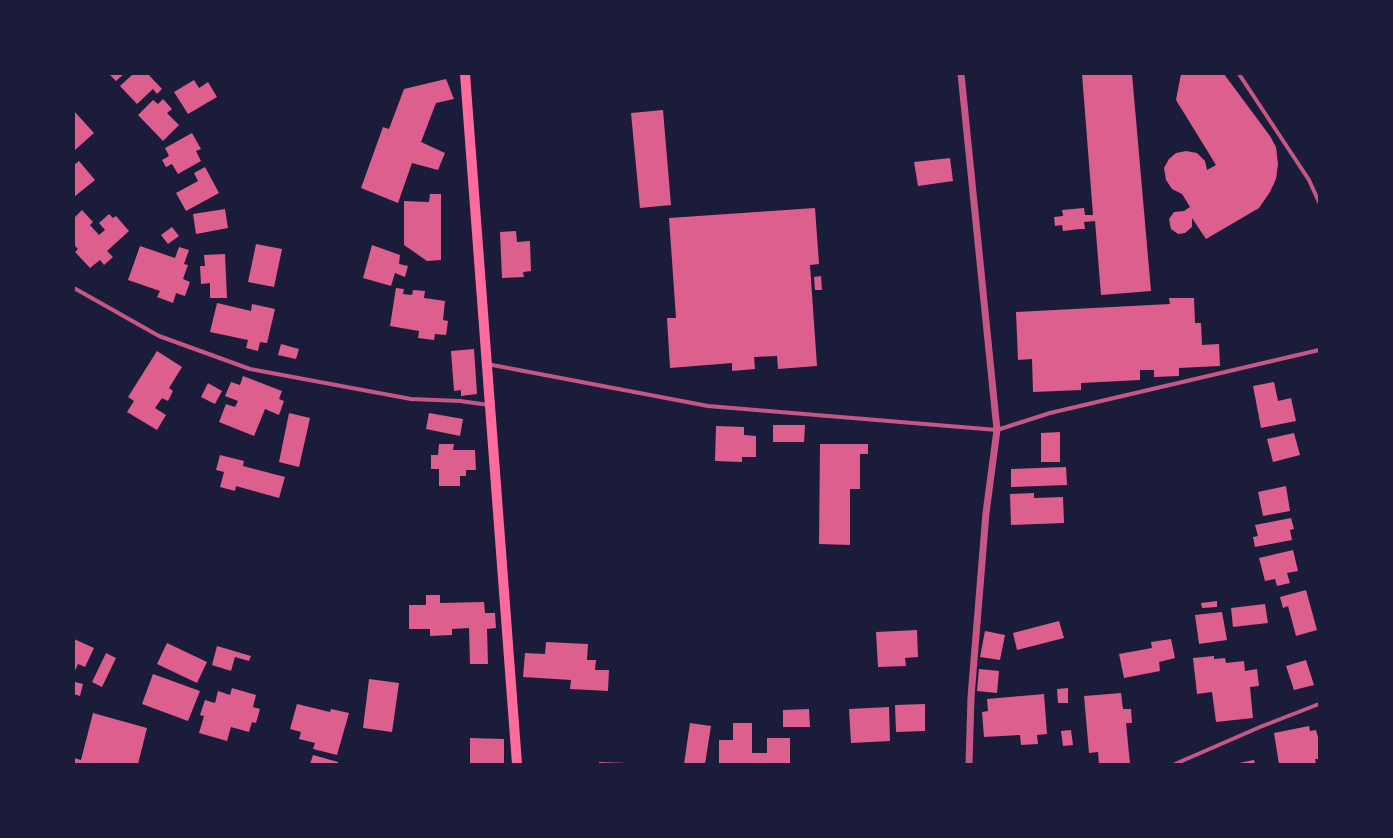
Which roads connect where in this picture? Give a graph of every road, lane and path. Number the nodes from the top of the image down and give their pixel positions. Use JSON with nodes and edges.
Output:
{"nodes":[{"id":1,"x":465,"y":74,"type":"edge"},
{"id":2,"x":961,"y":74,"type":"edge"},
{"id":3,"x":1239,"y":74,"type":"edge"},
{"id":4,"x":1319,"y":202,"type":"edge"},
{"id":5,"x":74,"y":288,"type":"edge"},
{"id":6,"x":1319,"y":350,"type":"edge"},
{"id":7,"x":487,"y":364,"type":"junction"},
{"id":8,"x":489,"y":405,"type":"junction"},
{"id":9,"x":997,"y":430,"type":"junction"},
{"id":10,"x":1319,"y":704,"type":"edge"},
{"id":11,"x":517,"y":764,"type":"edge"},
{"id":12,"x":969,"y":764,"type":"edge"},
{"id":13,"x":1175,"y":764,"type":"edge"}],
"edges":[{"from":1,"to":7,"type":"main road"},
{"from":2,"to":9,"type":"street"},
{"from":3,"to":4,"type":"street"},
{"from":5,"to":8,"type":"street"},
{"from":6,"to":9,"type":"street"},
{"from":7,"to":8,"type":"main road"},
{"from":7,"to":9,"type":"street"},
{"from":8,"to":11,"type":"main road"},
{"from":9,"to":12,"type":"street"},
{"from":10,"to":13,"type":"street"}]}
